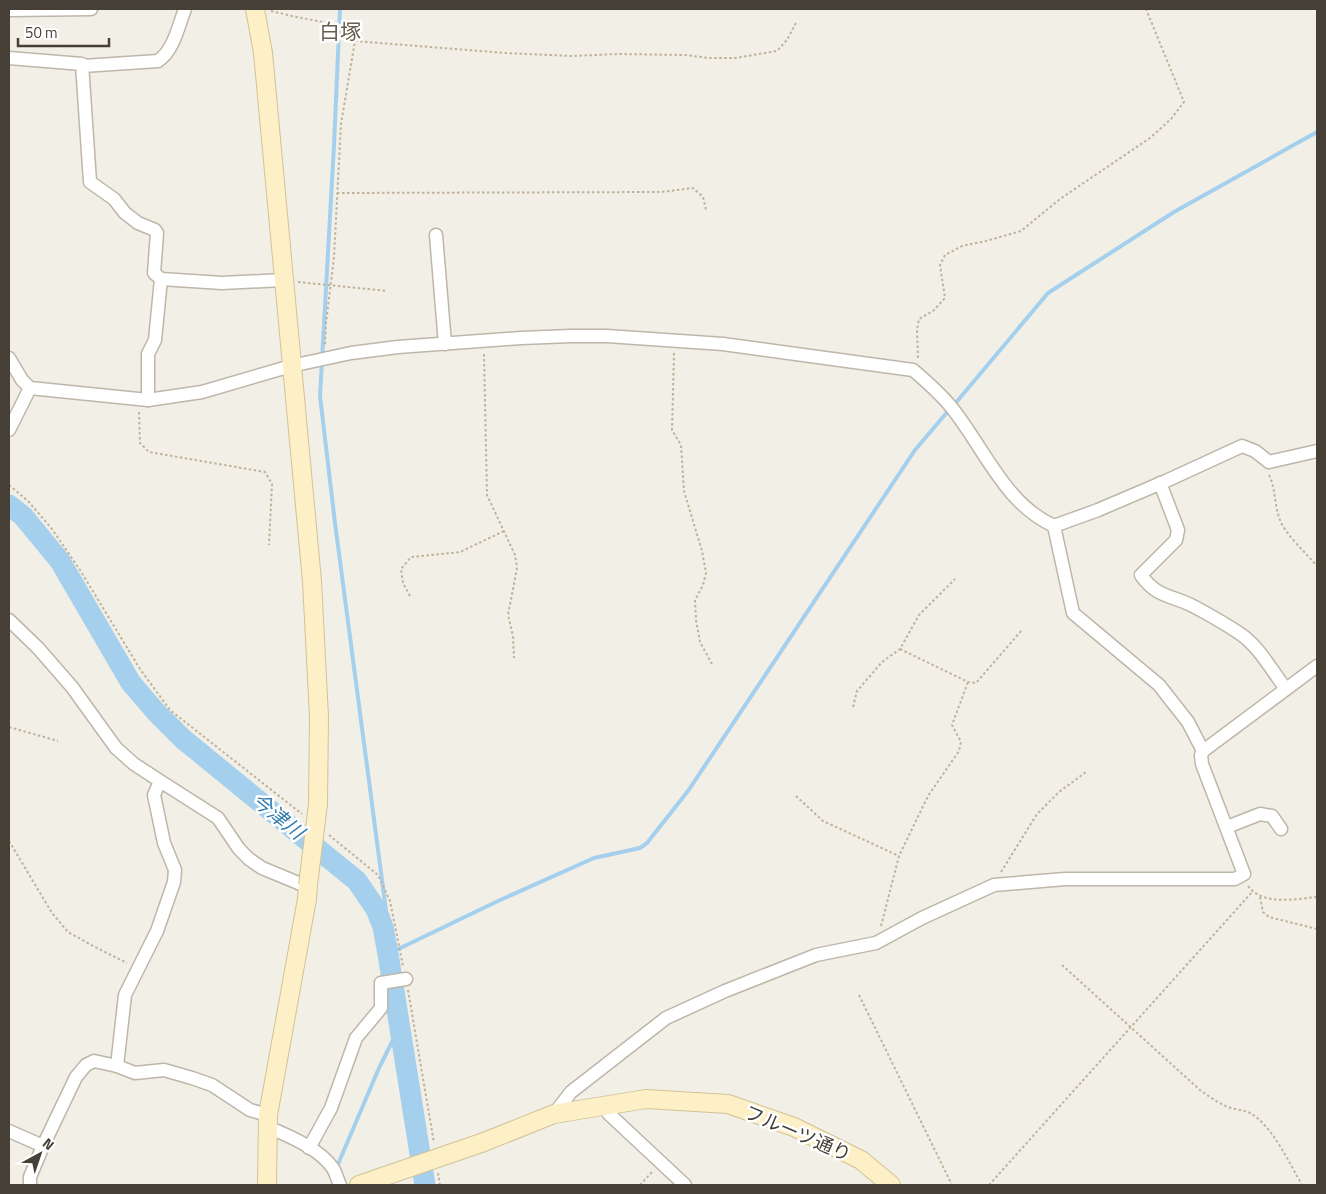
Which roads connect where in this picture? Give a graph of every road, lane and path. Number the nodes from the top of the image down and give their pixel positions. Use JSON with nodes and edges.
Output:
{"nodes":[{"id":1,"x":91,"y":9,"type":"edge"},
{"id":2,"x":185,"y":9,"type":"edge"},
{"id":3,"x":255,"y":9,"type":"edge"},
{"id":4,"x":264,"y":9,"type":"edge"},
{"id":5,"x":1146,"y":9,"type":"edge"},
{"id":6,"x":9,"y":10,"type":"edge"},
{"id":7,"x":797,"y":21,"type":"dead end"},
{"id":8,"x":355,"y":41,"type":"junction"},
{"id":9,"x":9,"y":58,"type":"edge"},
{"id":10,"x":83,"y":66,"type":"junction"},
{"id":11,"x":337,"y":193,"type":"junction"},
{"id":12,"x":706,"y":210,"type":"dead end"},
{"id":13,"x":436,"y":235,"type":"dead end"},
{"id":14,"x":161,"y":279,"type":"junction"},
{"id":15,"x":284,"y":280,"type":"junction"},
{"id":16,"x":331,"y":285,"type":"junction"},
{"id":17,"x":387,"y":291,"type":"dead end"},
{"id":18,"x":484,"y":341,"type":"junction"},
{"id":19,"x":675,"y":341,"type":"junction"},
{"id":20,"x":445,"y":344,"type":"junction"},
{"id":21,"x":9,"y":358,"type":"edge"},
{"id":22,"x":325,"y":359,"type":"junction"},
{"id":23,"x":291,"y":366,"type":"junction"},
{"id":24,"x":913,"y":370,"type":"junction"},
{"id":25,"x":30,"y":388,"type":"junction"},
{"id":26,"x":143,"y":400,"type":"junction"},
{"id":27,"x":9,"y":430,"type":"edge"},
{"id":28,"x":1317,"y":452,"type":"edge"},
{"id":29,"x":1269,"y":462,"type":"junction"},
{"id":30,"x":9,"y":484,"type":"edge"},
{"id":31,"x":1160,"y":484,"type":"junction"},
{"id":32,"x":1054,"y":526,"type":"junction"},
{"id":33,"x":504,"y":532,"type":"junction"},
{"id":34,"x":269,"y":545,"type":"dead end"},
{"id":35,"x":1317,"y":566,"type":"edge"},
{"id":36,"x":955,"y":579,"type":"dead end"},
{"id":37,"x":410,"y":596,"type":"dead end"},
{"id":38,"x":9,"y":620,"type":"edge"},
{"id":39,"x":1022,"y":630,"type":"dead end"},
{"id":40,"x":900,"y":649,"type":"junction"},
{"id":41,"x":514,"y":658,"type":"dead end"},
{"id":42,"x":712,"y":664,"type":"dead end"},
{"id":43,"x":1317,"y":666,"type":"edge"},
{"id":44,"x":968,"y":682,"type":"junction"},
{"id":45,"x":1286,"y":689,"type":"junction"},
{"id":46,"x":853,"y":707,"type":"dead end"},
{"id":47,"x":9,"y":727,"type":"edge"},
{"id":48,"x":58,"y":741,"type":"dead end"},
{"id":49,"x":1203,"y":751,"type":"junction"},
{"id":50,"x":1086,"y":772,"type":"dead end"},
{"id":51,"x":160,"y":781,"type":"junction"},
{"id":52,"x":796,"y":796,"type":"dead end"},
{"id":53,"x":302,"y":814,"type":"dead end"},
{"id":54,"x":1227,"y":826,"type":"junction"},
{"id":55,"x":1281,"y":829,"type":"dead end"},
{"id":56,"x":324,"y":831,"type":"dead end"},
{"id":57,"x":9,"y":841,"type":"edge"},
{"id":58,"x":899,"y":856,"type":"junction"},
{"id":59,"x":1244,"y":874,"type":"junction"},
{"id":60,"x":994,"y":885,"type":"junction"},
{"id":61,"x":308,"y":886,"type":"junction"},
{"id":62,"x":1253,"y":891,"type":"junction"},
{"id":63,"x":1260,"y":896,"type":"junction"},
{"id":64,"x":1317,"y":897,"type":"edge"},
{"id":65,"x":1317,"y":930,"type":"edge"},
{"id":66,"x":876,"y":943,"type":"junction"},
{"id":67,"x":1062,"y":965,"type":"dead end"},
{"id":68,"x":138,"y":968,"type":"junction"},
{"id":69,"x":406,"y":979,"type":"junction"},
{"id":70,"x":859,"y":995,"type":"dead end"},
{"id":71,"x":1131,"y":1028,"type":"junction"},
{"id":72,"x":117,"y":1066,"type":"junction"},
{"id":73,"x":606,"y":1105,"type":"junction"},
{"id":74,"x":554,"y":1114,"type":"junction"},
{"id":75,"x":268,"y":1121,"type":"junction"},
{"id":76,"x":9,"y":1131,"type":"edge"},
{"id":77,"x":43,"y":1146,"type":"junction"},
{"id":78,"x":309,"y":1148,"type":"junction"},
{"id":79,"x":436,"y":1158,"type":"junction"},
{"id":80,"x":660,"y":1163,"type":"junction"},
{"id":81,"x":30,"y":1185,"type":"edge"},
{"id":82,"x":267,"y":1185,"type":"edge"},
{"id":83,"x":340,"y":1185,"type":"edge"},
{"id":84,"x":360,"y":1185,"type":"edge"},
{"id":85,"x":440,"y":1185,"type":"edge"},
{"id":86,"x":640,"y":1185,"type":"edge"},
{"id":87,"x":685,"y":1185,"type":"edge"},
{"id":88,"x":890,"y":1185,"type":"edge"},
{"id":89,"x":952,"y":1185,"type":"edge"},
{"id":90,"x":988,"y":1185,"type":"edge"},
{"id":91,"x":1302,"y":1185,"type":"edge"}],
"edges":[{"from":1,"to":6,"type":"street"},
{"from":2,"to":10,"type":"street"},
{"from":3,"to":15,"type":"street"},
{"from":4,"to":8,"type":"path"},
{"from":5,"to":24,"type":"path"},
{"from":7,"to":8,"type":"path"},
{"from":8,"to":11,"type":"path"},
{"from":9,"to":10,"type":"street"},
{"from":10,"to":14,"type":"street"},
{"from":11,"to":12,"type":"path"},
{"from":11,"to":16,"type":"path"},
{"from":13,"to":20,"type":"street"},
{"from":14,"to":15,"type":"street"},
{"from":14,"to":26,"type":"street"},
{"from":15,"to":16,"type":"path"},
{"from":15,"to":23,"type":"street"},
{"from":16,"to":17,"type":"path"},
{"from":16,"to":22,"type":"path"},
{"from":18,"to":19,"type":"street"},
{"from":18,"to":20,"type":"street"},
{"from":18,"to":33,"type":"path"},
{"from":19,"to":24,"type":"street"},
{"from":19,"to":42,"type":"path"},
{"from":20,"to":22,"type":"street"},
{"from":21,"to":25,"type":"street"},
{"from":22,"to":23,"type":"street"},
{"from":23,"to":26,"type":"street"},
{"from":23,"to":61,"type":"street","bridge":true},
{"from":24,"to":32,"type":"street"},
{"from":25,"to":26,"type":"street"},
{"from":25,"to":27,"type":"street"},
{"from":26,"to":34,"type":"path"},
{"from":28,"to":29,"type":"street"},
{"from":29,"to":31,"type":"street"},
{"from":29,"to":35,"type":"path"},
{"from":30,"to":53,"type":"path"},
{"from":31,"to":32,"type":"street"},
{"from":31,"to":45,"type":"street"},
{"from":32,"to":49,"type":"street"},
{"from":33,"to":37,"type":"path"},
{"from":33,"to":41,"type":"path"},
{"from":36,"to":40,"type":"path"},
{"from":38,"to":51,"type":"street"},
{"from":39,"to":44,"type":"path"},
{"from":40,"to":44,"type":"path"},
{"from":40,"to":46,"type":"path"},
{"from":43,"to":45,"type":"street"},
{"from":44,"to":58,"type":"path"},
{"from":45,"to":49,"type":"street"},
{"from":47,"to":48,"type":"path"},
{"from":49,"to":54,"type":"street"},
{"from":50,"to":60,"type":"path"},
{"from":51,"to":61,"type":"street"},
{"from":51,"to":68,"type":"street"},
{"from":52,"to":58,"type":"path"},
{"from":54,"to":55,"type":"street"},
{"from":54,"to":59,"type":"street"},
{"from":56,"to":69,"type":"path"},
{"from":57,"to":68,"type":"path"},
{"from":58,"to":66,"type":"path"},
{"from":59,"to":60,"type":"street"},
{"from":59,"to":62,"type":"path"},
{"from":60,"to":66,"type":"street"},
{"from":61,"to":75,"type":"street"},
{"from":62,"to":63,"type":"path"},
{"from":62,"to":71,"type":"path"},
{"from":63,"to":64,"type":"path"},
{"from":63,"to":65,"type":"path"},
{"from":66,"to":74,"type":"street"},
{"from":67,"to":71,"type":"path"},
{"from":68,"to":72,"type":"street"},
{"from":69,"to":78,"type":"street"},
{"from":69,"to":79,"type":"path"},
{"from":70,"to":89,"type":"path"},
{"from":71,"to":90,"type":"path"},
{"from":71,"to":91,"type":"path"},
{"from":72,"to":75,"type":"street"},
{"from":72,"to":77,"type":"street"},
{"from":73,"to":74,"type":"street","name":"フルーツ通り"},
{"from":73,"to":80,"type":"street"},
{"from":73,"to":88,"type":"street","name":"フルーツ通り"},
{"from":74,"to":79,"type":"street","name":"フルーツ通り"},
{"from":75,"to":78,"type":"street"},
{"from":75,"to":82,"type":"street"},
{"from":76,"to":77,"type":"street"},
{"from":77,"to":81,"type":"street"},
{"from":78,"to":83,"type":"street"},
{"from":79,"to":84,"type":"street","name":"フルーツ通り"},
{"from":79,"to":85,"type":"path"},
{"from":80,"to":86,"type":"path"},
{"from":80,"to":87,"type":"street"}]}
